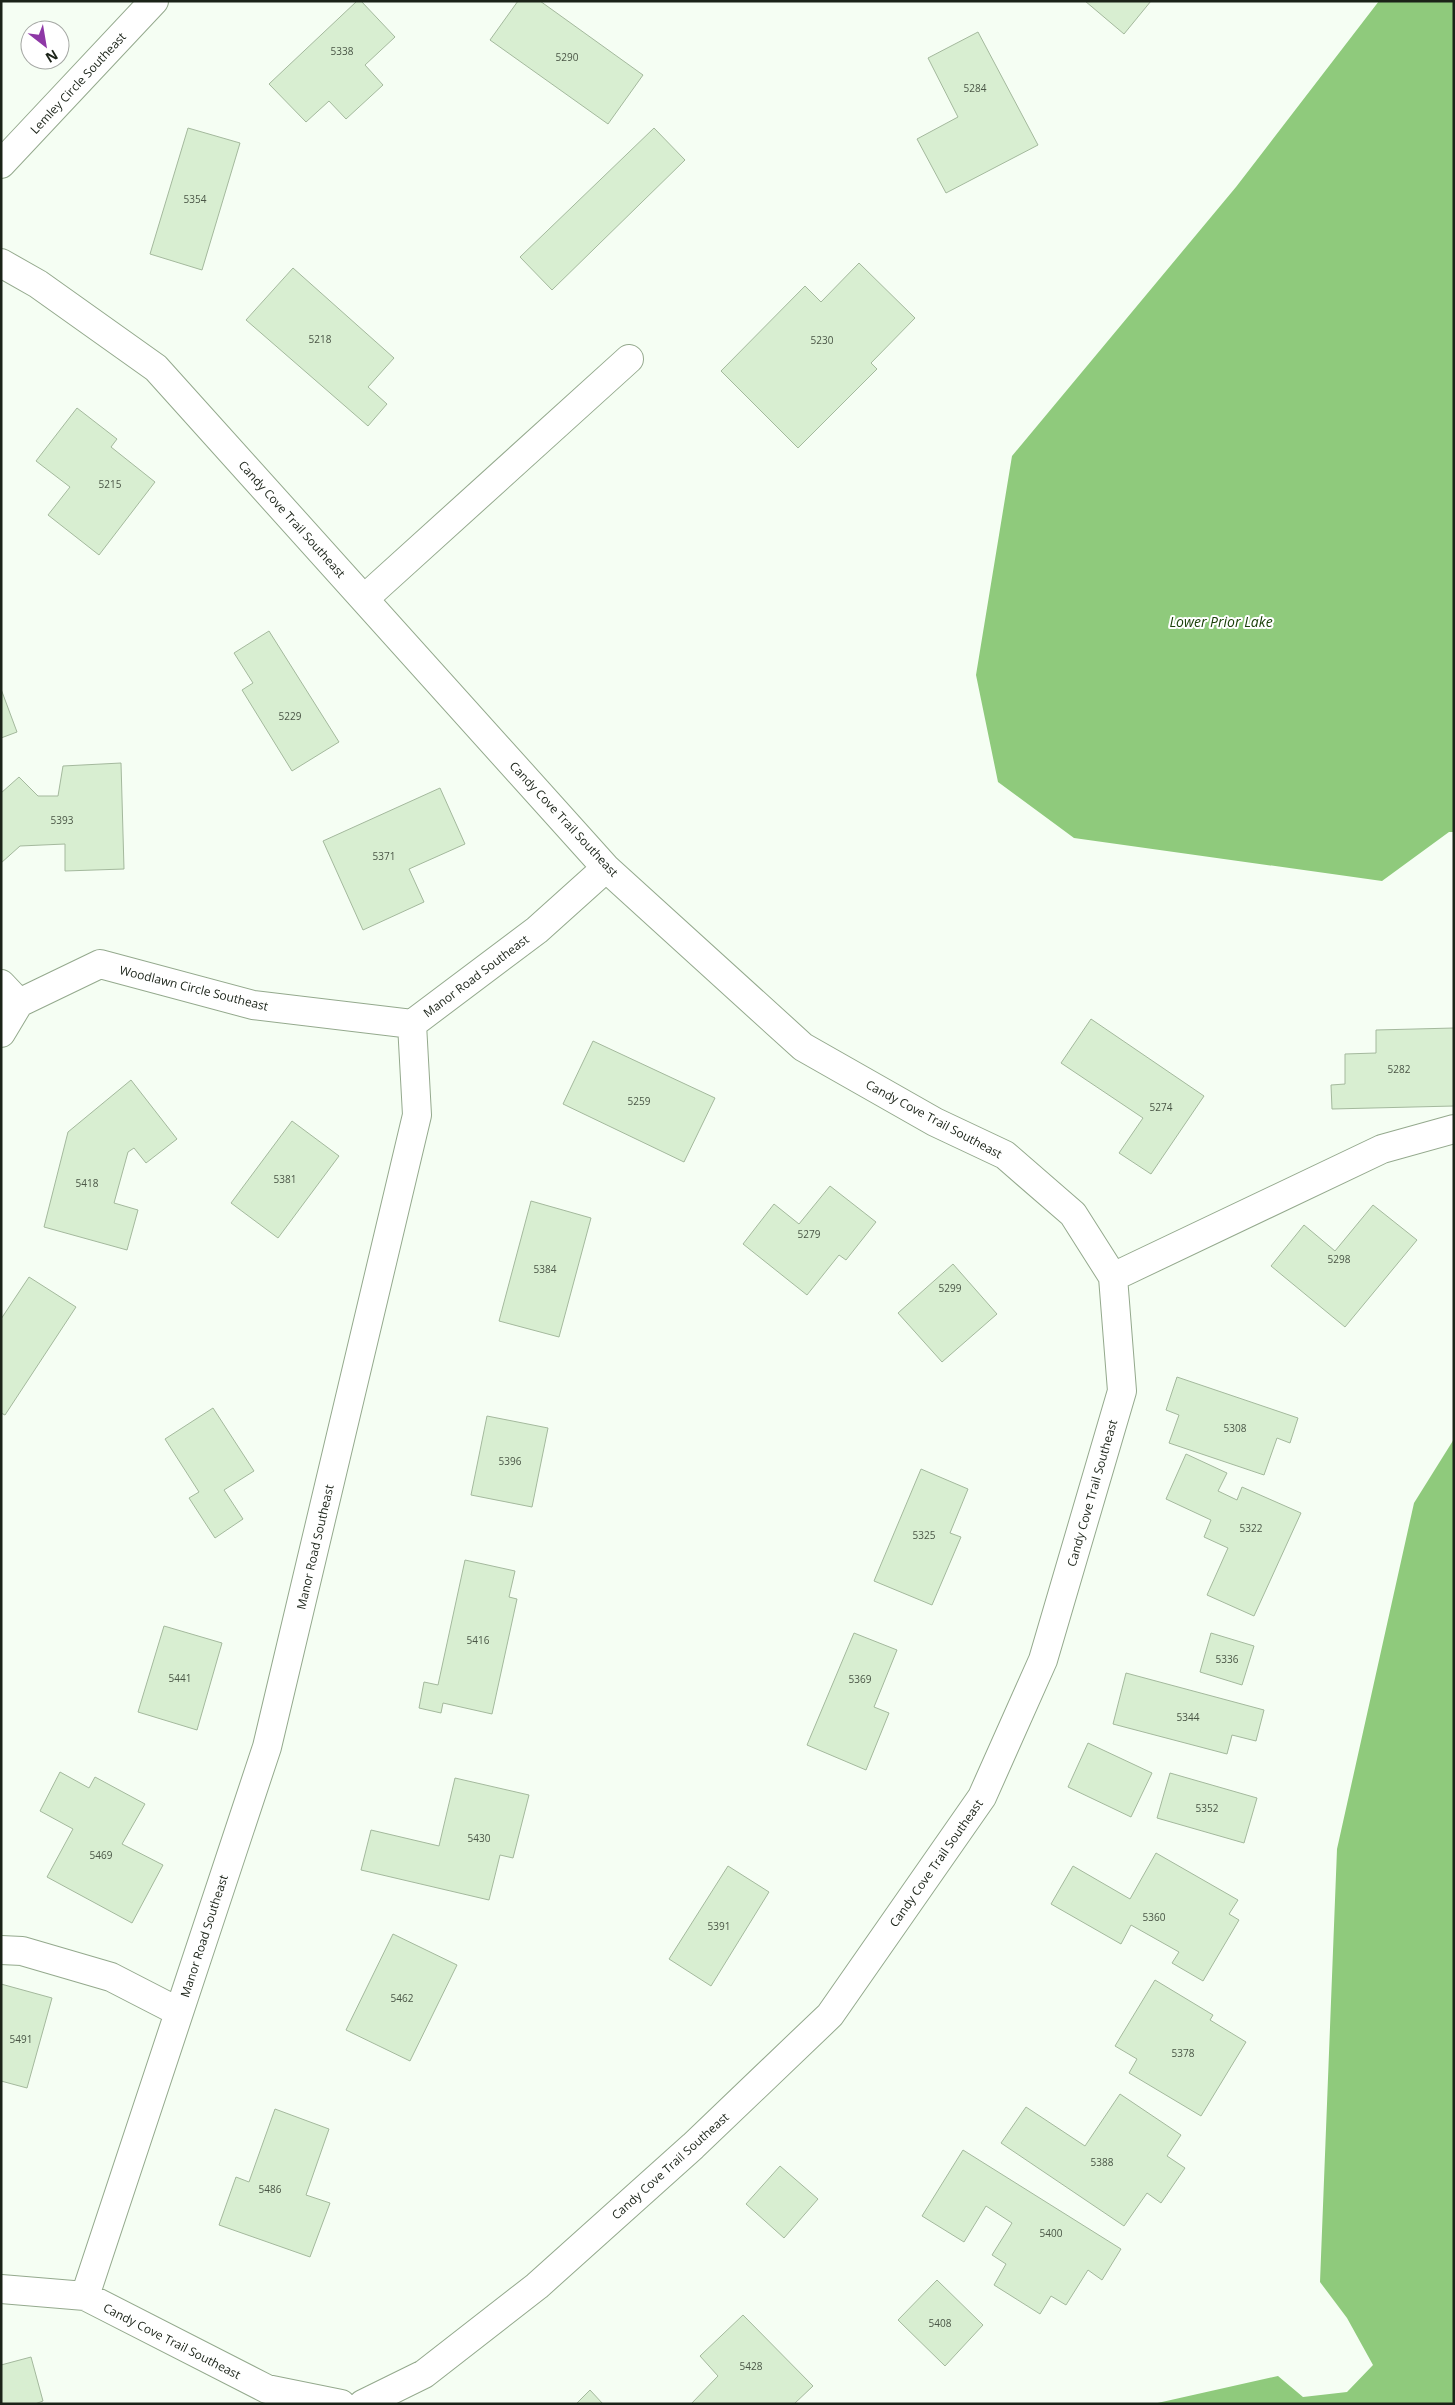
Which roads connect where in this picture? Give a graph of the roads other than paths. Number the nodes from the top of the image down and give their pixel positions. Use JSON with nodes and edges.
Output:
{"nodes":[{"id":1,"x":154,"y":1,"type":"edge"},
{"id":2,"x":1,"y":164,"type":"edge"},
{"id":3,"x":1,"y":262,"type":"edge"},
{"id":4,"x":629,"y":359,"type":"dead end"},
{"id":5,"x":364,"y":599,"type":"junction"},
{"id":6,"x":606,"y":868,"type":"junction"},
{"id":7,"x":10,"y":994,"type":"edge"},
{"id":8,"x":412,"y":1024,"type":"junction"},
{"id":9,"x":1,"y":1033,"type":"edge"},
{"id":10,"x":1454,"y":1129,"type":"edge"},
{"id":11,"x":1113,"y":1277,"type":"junction"},
{"id":12,"x":1,"y":1950,"type":"edge"},
{"id":13,"x":179,"y":2012,"type":"junction"},
{"id":14,"x":1,"y":2289,"type":"edge"},
{"id":15,"x":85,"y":2296,"type":"junction"},
{"id":16,"x":341,"y":2404,"type":"edge"},
{"id":17,"x":363,"y":2404,"type":"edge"}],
"edges":[{"from":1,"to":2,"type":"street","name":"Lemley Circle Southeast"},
{"from":3,"to":5,"type":"street","name":"Candy Cove Trail Southeast"},
{"from":4,"to":5,"type":"street"},
{"from":5,"to":6,"type":"street","name":"Candy Cove Trail Southeast"},
{"from":6,"to":8,"type":"street","name":"Manor Road Southeast"},
{"from":6,"to":11,"type":"street","name":"Candy Cove Trail Southeast"},
{"from":7,"to":8,"type":"street","name":"Woodlawn Circle Southeast"},
{"from":7,"to":9,"type":"street","name":"Woodlawn Circle Southeast"},
{"from":8,"to":13,"type":"street","name":"Manor Road Southeast"},
{"from":10,"to":11,"type":"street"},
{"from":11,"to":17,"type":"street","name":"Candy Cove Trail Southeast"},
{"from":12,"to":13,"type":"street"},
{"from":13,"to":15,"type":"street","name":"Manor Road Southeast"},
{"from":14,"to":15,"type":"street","name":"Candy Cove Trail Southeast"},
{"from":15,"to":16,"type":"street","name":"Candy Cove Trail Southeast"}]}
